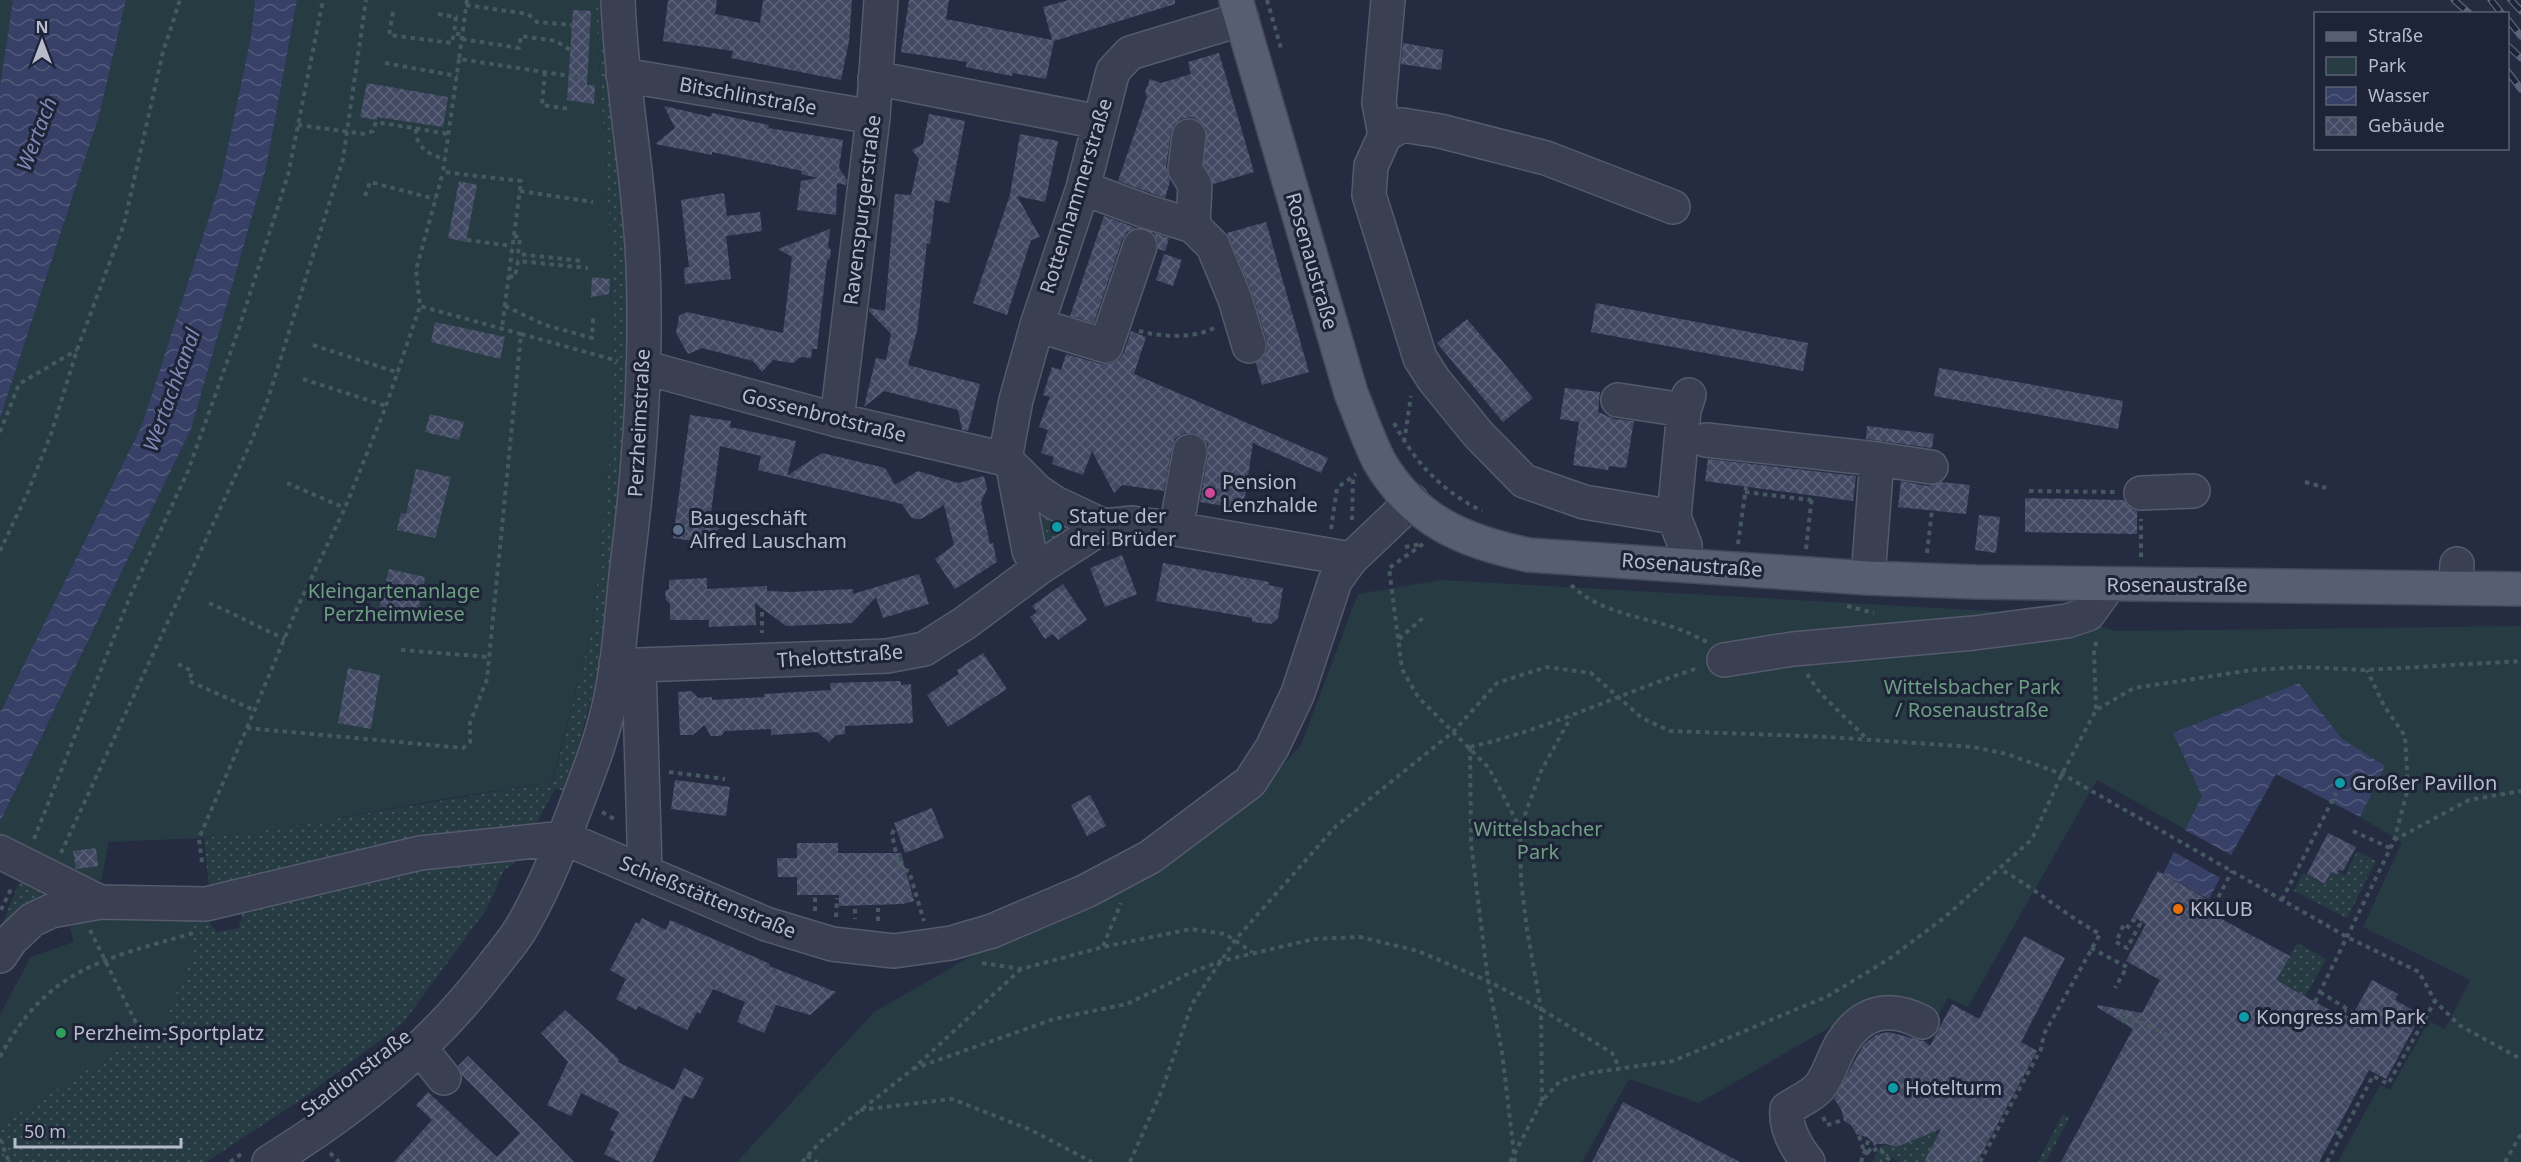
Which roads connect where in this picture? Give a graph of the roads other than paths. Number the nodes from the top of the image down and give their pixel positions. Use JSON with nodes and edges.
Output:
{"nodes":[{"id":1,"x":618,"y":0,"type":"edge"},
{"id":2,"x":881,"y":0,"type":"edge"},
{"id":3,"x":1388,"y":0,"type":"edge"},
{"id":4,"x":1239,"y":10,"type":"edge"},
{"id":5,"x":623,"y":75,"type":"junction"},
{"id":6,"x":875,"y":78,"type":"junction"},
{"id":7,"x":873,"y":117,"type":"junction"},
{"id":8,"x":1099,"y":122,"type":"junction"},
{"id":9,"x":1385,"y":135,"type":"junction"},
{"id":10,"x":1189,"y":136,"type":"dead end"},
{"id":11,"x":1083,"y":188,"type":"junction"},
{"id":12,"x":1673,"y":207,"type":"dead end"},
{"id":13,"x":1193,"y":225,"type":"junction"},
{"id":14,"x":1140,"y":246,"type":"dead end"},
{"id":15,"x":1037,"y":325,"type":"junction"},
{"id":16,"x":1249,"y":346,"type":"dead end"},
{"id":17,"x":643,"y":367,"type":"junction"},
{"id":18,"x":1618,"y":400,"type":"dead end"},
{"id":19,"x":837,"y":420,"type":"junction"},
{"id":20,"x":1706,"y":440,"type":"dead end"},
{"id":21,"x":1190,"y":451,"type":"dead end"},
{"id":22,"x":1877,"y":459,"type":"junction"},
{"id":23,"x":1009,"y":463,"type":"junction"},
{"id":24,"x":1931,"y":467,"type":"dead end"},
{"id":25,"x":2193,"y":491,"type":"dead end"},
{"id":26,"x":2141,"y":493,"type":"road end"},
{"id":27,"x":1412,"y":501,"type":"junction"},
{"id":28,"x":1674,"y":517,"type":"junction"},
{"id":29,"x":1104,"y":526,"type":"junction"},
{"id":30,"x":1176,"y":529,"type":"junction"},
{"id":31,"x":1339,"y":557,"type":"junction"},
{"id":32,"x":1684,"y":564,"type":"junction"},
{"id":33,"x":1039,"y":568,"type":"junction"},
{"id":34,"x":1868,"y":578,"type":"junction"},
{"id":35,"x":2109,"y":585,"type":"junction"},
{"id":36,"x":2521,"y":589,"type":"edge"},
{"id":37,"x":1718,"y":651,"type":"road end"},
{"id":38,"x":627,"y":665,"type":"junction"},
{"id":39,"x":564,"y":838,"type":"junction"},
{"id":40,"x":22,"y":863,"type":"edge"},
{"id":41,"x":645,"y":871,"type":"junction"},
{"id":42,"x":89,"y":904,"type":"junction"},
{"id":43,"x":0,"y":956,"type":"edge"},
{"id":44,"x":1922,"y":1022,"type":"dead end"},
{"id":45,"x":420,"y":1048,"type":"junction"},
{"id":46,"x":444,"y":1078,"type":"dead end"},
{"id":47,"x":260,"y":1155,"type":"edge"},
{"id":48,"x":1808,"y":1162,"type":"edge"}],
"edges":[{"from":1,"to":5,"type":"street","name":"Perzheimstraße"},
{"from":2,"to":6,"type":"street","name":"Ravenspurgerstraße"},
{"from":3,"to":9,"type":"street"},
{"from":4,"to":8,"type":"street","name":"Rottenhammerstraße"},
{"from":4,"to":27,"type":"main road","name":"Rosenaustraße"},
{"from":5,"to":7,"type":"street","name":"Bitschlinstraße"},
{"from":5,"to":17,"type":"street","name":"Perzheimstraße"},
{"from":6,"to":7,"type":"street","name":"Ravenspurgerstraße"},
{"from":6,"to":8,"type":"street"},
{"from":7,"to":19,"type":"street","name":"Ravenspurgerstraße"},
{"from":8,"to":11,"type":"street","name":"Rottenhammerstraße"},
{"from":9,"to":12,"type":"street"},
{"from":9,"to":28,"type":"street"},
{"from":10,"to":13,"type":"street"},
{"from":11,"to":13,"type":"street"},
{"from":11,"to":15,"type":"street","name":"Rottenhammerstraße"},
{"from":13,"to":16,"type":"street"},
{"from":14,"to":15,"type":"street"},
{"from":15,"to":23,"type":"street","name":"Rottenhammerstraße"},
{"from":17,"to":19,"type":"street","name":"Gossenbrotstraße"},
{"from":17,"to":38,"type":"street","name":"Perzheimstraße"},
{"from":18,"to":28,"type":"street"},
{"from":19,"to":23,"type":"street","name":"Gossenbrotstraße"},
{"from":20,"to":22,"type":"street"},
{"from":21,"to":30,"type":"street"},
{"from":22,"to":24,"type":"street"},
{"from":22,"to":34,"type":"street"},
{"from":23,"to":29,"type":"street","name":"Thelottstraße"},
{"from":23,"to":33,"type":"street"},
{"from":25,"to":26,"type":"street"},
{"from":27,"to":31,"type":"street","name":"Schießstättenstraße"},
{"from":27,"to":32,"type":"main road","name":"Rosenaustraße"},
{"from":28,"to":32,"type":"street"},
{"from":29,"to":30,"type":"street","name":"Thelottstraße"},
{"from":29,"to":33,"type":"street","name":"Thelottstraße"},
{"from":30,"to":31,"type":"street","name":"Thelottstraße"},
{"from":31,"to":41,"type":"street","name":"Schießstättenstraße"},
{"from":32,"to":34,"type":"main road","name":"Rosenaustraße"},
{"from":33,"to":38,"type":"street","name":"Thelottstraße"},
{"from":34,"to":35,"type":"main road","name":"Rosenaustraße"},
{"from":35,"to":36,"type":"main road","name":"Rosenaustraße"},
{"from":35,"to":37,"type":"street"},
{"from":38,"to":39,"type":"street","name":"Perzheimstraße"},
{"from":38,"to":41,"type":"street","name":"Perzheimstraße"},
{"from":39,"to":41,"type":"street","name":"Schießstättenstraße"},
{"from":39,"to":42,"type":"street","name":"Schießstättenstraße"},
{"from":39,"to":45,"type":"street","name":"Stadionstraße"},
{"from":40,"to":42,"type":"street"},
{"from":42,"to":43,"type":"street","name":"Schießstättenstraße"},
{"from":44,"to":48,"type":"street"},
{"from":45,"to":46,"type":"street"},
{"from":45,"to":47,"type":"street","name":"Stadionstraße"}]}
